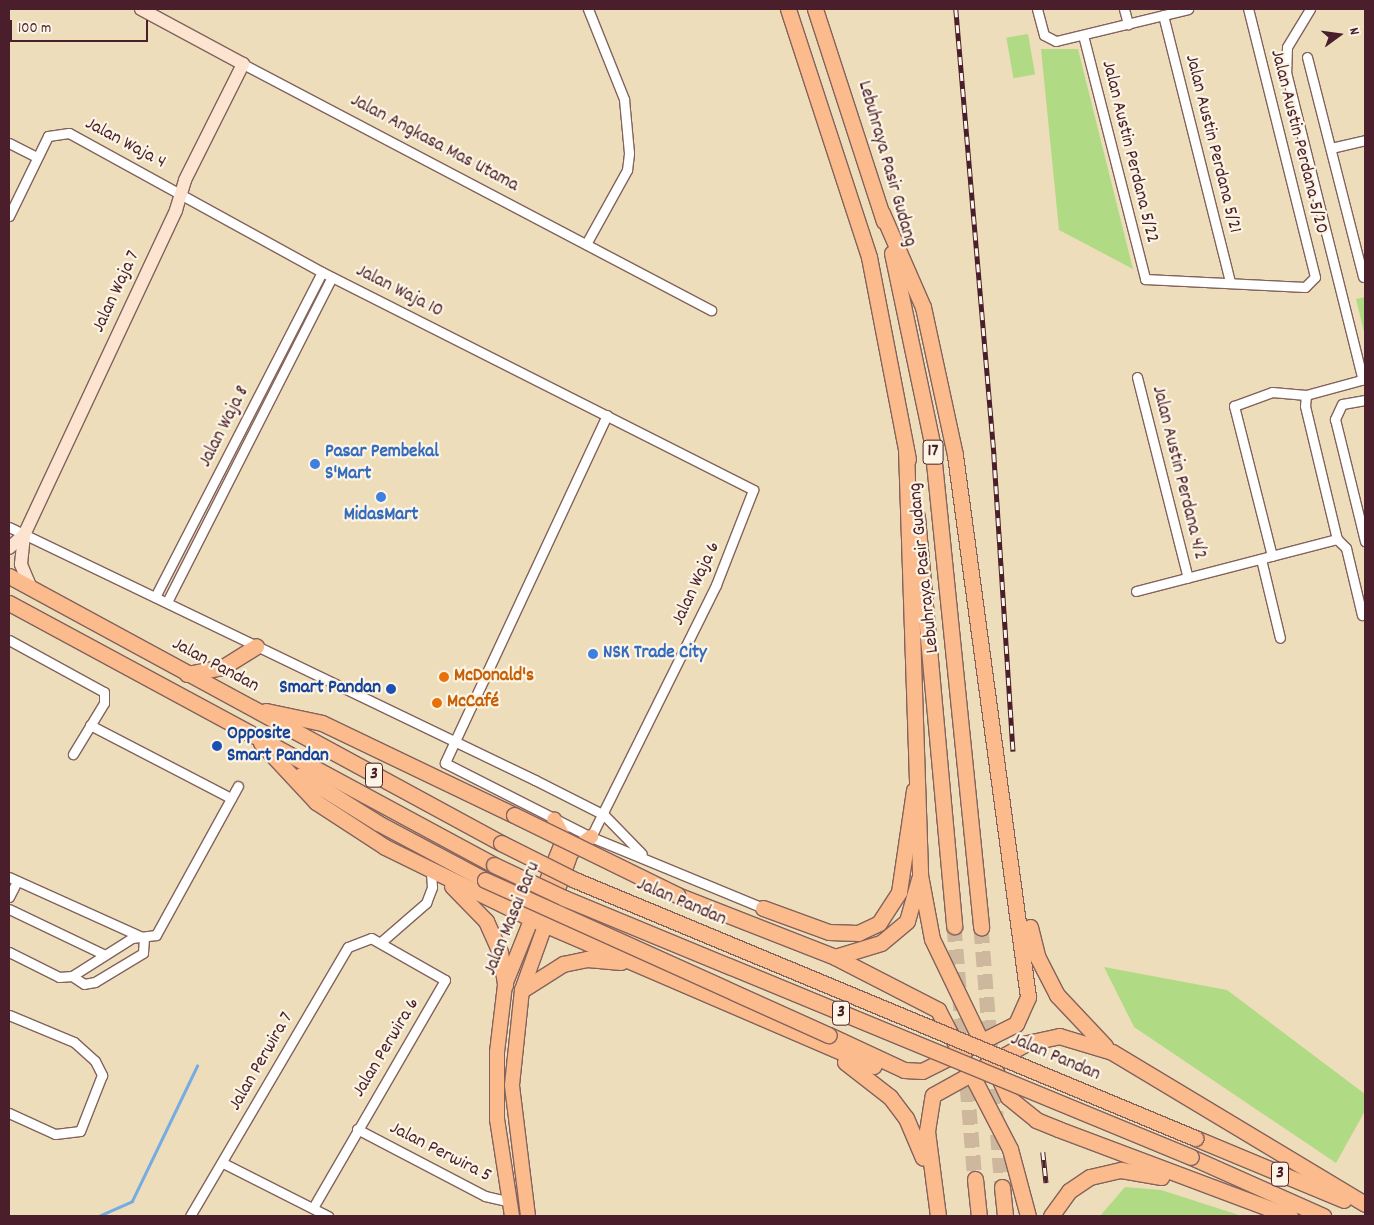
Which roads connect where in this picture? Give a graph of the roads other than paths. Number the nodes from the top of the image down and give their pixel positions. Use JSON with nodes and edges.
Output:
{"nodes":[{"id":1,"x":141,"y":9,"type":"edge"},
{"id":2,"x":588,"y":9,"type":"edge"},
{"id":3,"x":788,"y":9,"type":"edge"},
{"id":4,"x":815,"y":9,"type":"edge"},
{"id":5,"x":1037,"y":9,"type":"edge"},
{"id":6,"x":1124,"y":9,"type":"edge"},
{"id":7,"x":1188,"y":9,"type":"edge"},
{"id":8,"x":1248,"y":9,"type":"edge"},
{"id":9,"x":1310,"y":9,"type":"edge"},
{"id":10,"x":1164,"y":15,"type":"junction"},
{"id":11,"x":1128,"y":24,"type":"junction"},
{"id":12,"x":1084,"y":35,"type":"junction"},
{"id":13,"x":1307,"y":57,"type":"dead end"},
{"id":14,"x":243,"y":64,"type":"junction"},
{"id":15,"x":1365,"y":140,"type":"edge"},
{"id":16,"x":9,"y":143,"type":"edge"},
{"id":17,"x":1330,"y":148,"type":"junction"},
{"id":18,"x":37,"y":157,"type":"junction"},
{"id":19,"x":180,"y":193,"type":"junction"},
{"id":20,"x":882,"y":213,"type":"junction"},
{"id":21,"x":9,"y":216,"type":"edge"},
{"id":22,"x":586,"y":244,"type":"junction"},
{"id":23,"x":322,"y":272,"type":"junction"},
{"id":24,"x":332,"y":277,"type":"junction"},
{"id":25,"x":1363,"y":277,"type":"dead end"},
{"id":26,"x":1230,"y":281,"type":"junction"},
{"id":27,"x":711,"y":310,"type":"dead end"},
{"id":28,"x":1137,"y":377,"type":"dead end"},
{"id":29,"x":1364,"y":379,"type":"edge"},
{"id":30,"x":1306,"y":395,"type":"junction"},
{"id":31,"x":1365,"y":400,"type":"edge"},
{"id":32,"x":607,"y":415,"type":"junction"},
{"id":33,"x":906,"y":449,"type":"junction"},
{"id":34,"x":9,"y":528,"type":"edge"},
{"id":35,"x":24,"y":535,"type":"junction"},
{"id":36,"x":1337,"y":539,"type":"junction"},
{"id":37,"x":1365,"y":542,"type":"edge"},
{"id":38,"x":9,"y":548,"type":"edge"},
{"id":39,"x":1272,"y":556,"type":"junction"},
{"id":40,"x":1261,"y":559,"type":"junction"},
{"id":41,"x":9,"y":576,"type":"edge"},
{"id":42,"x":1188,"y":578,"type":"junction"},
{"id":43,"x":31,"y":588,"type":"junction"},
{"id":44,"x":1136,"y":591,"type":"dead end"},
{"id":45,"x":155,"y":597,"type":"junction"},
{"id":46,"x":9,"y":602,"type":"edge"},
{"id":47,"x":168,"y":602,"type":"junction"},
{"id":48,"x":1362,"y":615,"type":"dead end"},
{"id":49,"x":1280,"y":638,"type":"dead end"},
{"id":50,"x":9,"y":640,"type":"edge"},
{"id":51,"x":256,"y":646,"type":"junction"},
{"id":52,"x":187,"y":674,"type":"junction"},
{"id":53,"x":247,"y":706,"type":"junction"},
{"id":54,"x":90,"y":725,"type":"junction"},
{"id":55,"x":453,"y":741,"type":"junction"},
{"id":56,"x":261,"y":743,"type":"junction"},
{"id":57,"x":73,"y":754,"type":"dead end"},
{"id":58,"x":998,"y":761,"type":"junction"},
{"id":59,"x":918,"y":776,"type":"junction"},
{"id":60,"x":238,"y":786,"type":"dead end"},
{"id":61,"x":231,"y":798,"type":"junction"},
{"id":62,"x":604,"y":816,"type":"junction"},
{"id":63,"x":554,"y":819,"type":"junction"},
{"id":64,"x":617,"y":830,"type":"junction"},
{"id":65,"x":598,"y":839,"type":"junction"},
{"id":66,"x":645,"y":857,"type":"junction"},
{"id":67,"x":435,"y":873,"type":"junction"},
{"id":68,"x":920,"y":875,"type":"junction"},
{"id":69,"x":13,"y":879,"type":"edge"},
{"id":70,"x":9,"y":897,"type":"edge"},
{"id":71,"x":764,"y":908,"type":"joint"},
{"id":72,"x":9,"y":909,"type":"edge"},
{"id":73,"x":536,"y":921,"type":"junction"},
{"id":74,"x":954,"y":926,"type":"tunnel mouth"},
{"id":75,"x":981,"y":928,"type":"tunnel mouth"},
{"id":76,"x":144,"y":938,"type":"junction"},
{"id":77,"x":371,"y":938,"type":"joint"},
{"id":78,"x":381,"y":942,"type":"junction"},
{"id":79,"x":9,"y":952,"type":"edge"},
{"id":80,"x":105,"y":955,"type":"junction"},
{"id":81,"x":835,"y":957,"type":"junction"},
{"id":82,"x":635,"y":963,"type":"junction"},
{"id":83,"x":72,"y":976,"type":"junction"},
{"id":84,"x":505,"y":985,"type":"junction"},
{"id":85,"x":522,"y":990,"type":"junction"},
{"id":86,"x":9,"y":1015,"type":"edge"},
{"id":87,"x":813,"y":1042,"type":"junction"},
{"id":88,"x":982,"y":1043,"type":"junction"},
{"id":89,"x":1112,"y":1052,"type":"junction"},
{"id":90,"x":963,"y":1054,"type":"junction"},
{"id":91,"x":991,"y":1062,"type":"junction"},
{"id":92,"x":904,"y":1070,"type":"junction"},
{"id":93,"x":971,"y":1073,"type":"junction"},
{"id":94,"x":9,"y":1113,"type":"edge"},
{"id":95,"x":357,"y":1129,"type":"junction"},
{"id":96,"x":223,"y":1163,"type":"junction"},
{"id":97,"x":930,"y":1178,"type":"junction"},
{"id":98,"x":975,"y":1179,"type":"tunnel mouth"},
{"id":99,"x":1195,"y":1182,"type":"junction"},
{"id":100,"x":1002,"y":1187,"type":"tunnel mouth"},
{"id":101,"x":1365,"y":1204,"type":"edge"},
{"id":102,"x":313,"y":1208,"type":"junction"},
{"id":103,"x":511,"y":1209,"type":"edge"},
{"id":104,"x":1365,"y":1209,"type":"edge"},
{"id":105,"x":190,"y":1216,"type":"edge"},
{"id":106,"x":328,"y":1216,"type":"edge"},
{"id":107,"x":528,"y":1216,"type":"edge"},
{"id":108,"x":938,"y":1216,"type":"edge"},
{"id":109,"x":979,"y":1216,"type":"edge"},
{"id":110,"x":1004,"y":1216,"type":"edge"},
{"id":111,"x":1028,"y":1216,"type":"edge"},
{"id":112,"x":1051,"y":1216,"type":"edge"},
{"id":113,"x":1290,"y":1216,"type":"edge"},
{"id":114,"x":1322,"y":1216,"type":"edge"}],
"edges":[{"from":1,"to":14,"type":"street","name":"Jalan Angkasa Mas Utama"},
{"from":2,"to":22,"type":"street"},
{"from":3,"to":33,"type":"highway","name":"Lebuhraya Pasir Gudang","number":"17"},
{"from":4,"to":20,"type":"highway","name":"Lebuhraya Pasir Gudang","number":"17"},
{"from":5,"to":12,"type":"street"},
{"from":6,"to":11,"type":"street"},
{"from":7,"to":10,"type":"street"},
{"from":8,"to":26,"type":"street","name":"Jalan Austin Perdana 5/20"},
{"from":9,"to":29,"type":"street"},
{"from":10,"to":11,"type":"street"},
{"from":10,"to":26,"type":"street","name":"Jalan Austin Perdana 5/21"},
{"from":11,"to":12,"type":"street"},
{"from":12,"to":26,"type":"street","name":"Jalan Austin Perdana 5/22"},
{"from":13,"to":17,"type":"street"},
{"from":14,"to":19,"type":"street","name":"Jalan Waja 7"},
{"from":14,"to":22,"type":"street","name":"Jalan Angkasa Mas Utama"},
{"from":15,"to":17,"type":"street"},
{"from":16,"to":18,"type":"street"},
{"from":17,"to":25,"type":"street"},
{"from":18,"to":19,"type":"street","name":"Jalan Waja 4"},
{"from":18,"to":21,"type":"street"},
{"from":19,"to":23,"type":"street","name":"Jalan Waja 10"},
{"from":19,"to":35,"type":"street","name":"Jalan Waja 7"},
{"from":20,"to":58,"type":"highway"},
{"from":20,"to":75,"type":"highway","name":"Lebuhraya Pasir Gudang","number":"17"},
{"from":22,"to":27,"type":"street","name":"Jalan Angkasa Mas Utama"},
{"from":23,"to":24,"type":"street","name":"Jalan Waja 10"},
{"from":23,"to":45,"type":"street","name":"Jalan Waja 8"},
{"from":24,"to":32,"type":"street","name":"Jalan Waja 10"},
{"from":24,"to":47,"type":"street","name":"Jalan Waja 8"},
{"from":28,"to":42,"type":"street","name":"Jalan Austin Perdana 4/2"},
{"from":29,"to":30,"type":"street"},
{"from":30,"to":36,"type":"street"},
{"from":30,"to":39,"type":"street"},
{"from":31,"to":37,"type":"street"},
{"from":32,"to":55,"type":"street"},
{"from":32,"to":62,"type":"street","name":"Jalan Waja 6"},
{"from":33,"to":59,"type":"highway"},
{"from":33,"to":74,"type":"highway","name":"Lebuhraya Pasir Gudang","number":"17"},
{"from":34,"to":35,"type":"street"},
{"from":35,"to":38,"type":"street","name":"Jalan Waja 7"},
{"from":35,"to":43,"type":"street","name":"Jalan Waja 7"},
{"from":35,"to":45,"type":"street"},
{"from":36,"to":39,"type":"street"},
{"from":36,"to":48,"type":"street"},
{"from":39,"to":40,"type":"street"},
{"from":40,"to":42,"type":"street"},
{"from":40,"to":49,"type":"street"},
{"from":41,"to":43,"type":"highway","name":"Jalan Pandan","number":"3"},
{"from":42,"to":44,"type":"street"},
{"from":43,"to":52,"type":"highway","name":"Jalan Pandan","number":"3"},
{"from":45,"to":47,"type":"street"},
{"from":46,"to":56,"type":"highway","name":"Jalan Pandan","number":"3"},
{"from":47,"to":51,"type":"street"},
{"from":50,"to":54,"type":"street"},
{"from":51,"to":52,"type":"highway"},
{"from":51,"to":55,"type":"street"},
{"from":52,"to":53,"type":"highway","name":"Jalan Pandan","number":"3"},
{"from":53,"to":81,"type":"highway","bridge":true},
{"from":53,"to":104,"type":"highway","name":"Jalan Pandan","number":"3","bridge":true},
{"from":54,"to":57,"type":"street"},
{"from":54,"to":61,"type":"street"},
{"from":55,"to":62,"type":"street"},
{"from":55,"to":63,"type":"street"},
{"from":56,"to":67,"type":"highway"},
{"from":56,"to":92,"type":"highway","bridge":true},
{"from":56,"to":114,"type":"highway","name":"Jalan Pandan","number":"3","bridge":true},
{"from":58,"to":88,"type":"highway"},
{"from":58,"to":89,"type":"highway"},
{"from":59,"to":68,"type":"highway"},
{"from":59,"to":71,"type":"highway"},
{"from":60,"to":61,"type":"street"},
{"from":61,"to":76,"type":"street"},
{"from":62,"to":64,"type":"street"},
{"from":62,"to":65,"type":"street","name":"Jalan Waja 6"},
{"from":63,"to":65,"type":"street"},
{"from":63,"to":73,"type":"main road","name":"Jalan Masai Baru"},
{"from":64,"to":65,"type":"street"},
{"from":64,"to":66,"type":"street"},
{"from":65,"to":66,"type":"street"},
{"from":65,"to":73,"type":"main road","name":"Jalan Masai Baru"},
{"from":66,"to":71,"type":"street"},
{"from":67,"to":73,"type":"highway"},
{"from":67,"to":78,"type":"street"},
{"from":67,"to":84,"type":"highway"},
{"from":68,"to":81,"type":"highway"},
{"from":68,"to":88,"type":"highway"},
{"from":69,"to":70,"type":"street"},
{"from":69,"to":76,"type":"street"},
{"from":72,"to":80,"type":"street"},
{"from":73,"to":82,"type":"highway"},
{"from":73,"to":84,"type":"main road","name":"Jalan Masai Baru"},
{"from":73,"to":85,"type":"main road","name":"Jalan Masai Baru"},
{"from":76,"to":80,"type":"street"},
{"from":76,"to":83,"type":"street"},
{"from":77,"to":78,"type":"street","name":"Jalan Perwira 6"},
{"from":77,"to":96,"type":"street","name":"Jalan Perwira 7"},
{"from":78,"to":95,"type":"street","name":"Jalan Perwira 6"},
{"from":79,"to":83,"type":"street"},
{"from":80,"to":83,"type":"street"},
{"from":81,"to":90,"type":"highway"},
{"from":82,"to":85,"type":"highway"},
{"from":82,"to":87,"type":"highway"},
{"from":84,"to":103,"type":"main road","name":"Jalan Masai Baru"},
{"from":85,"to":107,"type":"main road","name":"Jalan Masai Baru"},
{"from":86,"to":94,"type":"street"},
{"from":87,"to":92,"type":"highway"},
{"from":87,"to":97,"type":"highway"},
{"from":88,"to":90,"type":"highway"},
{"from":88,"to":91,"type":"highway"},
{"from":89,"to":91,"type":"highway"},
{"from":89,"to":101,"type":"highway"},
{"from":90,"to":92,"type":"highway"},
{"from":90,"to":93,"type":"highway"},
{"from":91,"to":93,"type":"highway"},
{"from":91,"to":99,"type":"highway"},
{"from":93,"to":97,"type":"highway"},
{"from":93,"to":111,"type":"highway"},
{"from":95,"to":102,"type":"street","name":"Jalan Perwira 6"},
{"from":95,"to":103,"type":"street","name":"Jalan Perwira 5"},
{"from":96,"to":102,"type":"street"},
{"from":96,"to":105,"type":"street","name":"Jalan Perwira 7"},
{"from":97,"to":108,"type":"highway"},
{"from":98,"to":109,"type":"highway"},
{"from":99,"to":112,"type":"highway"},
{"from":99,"to":113,"type":"highway"},
{"from":100,"to":110,"type":"highway"},
{"from":102,"to":106,"type":"street"}]}
